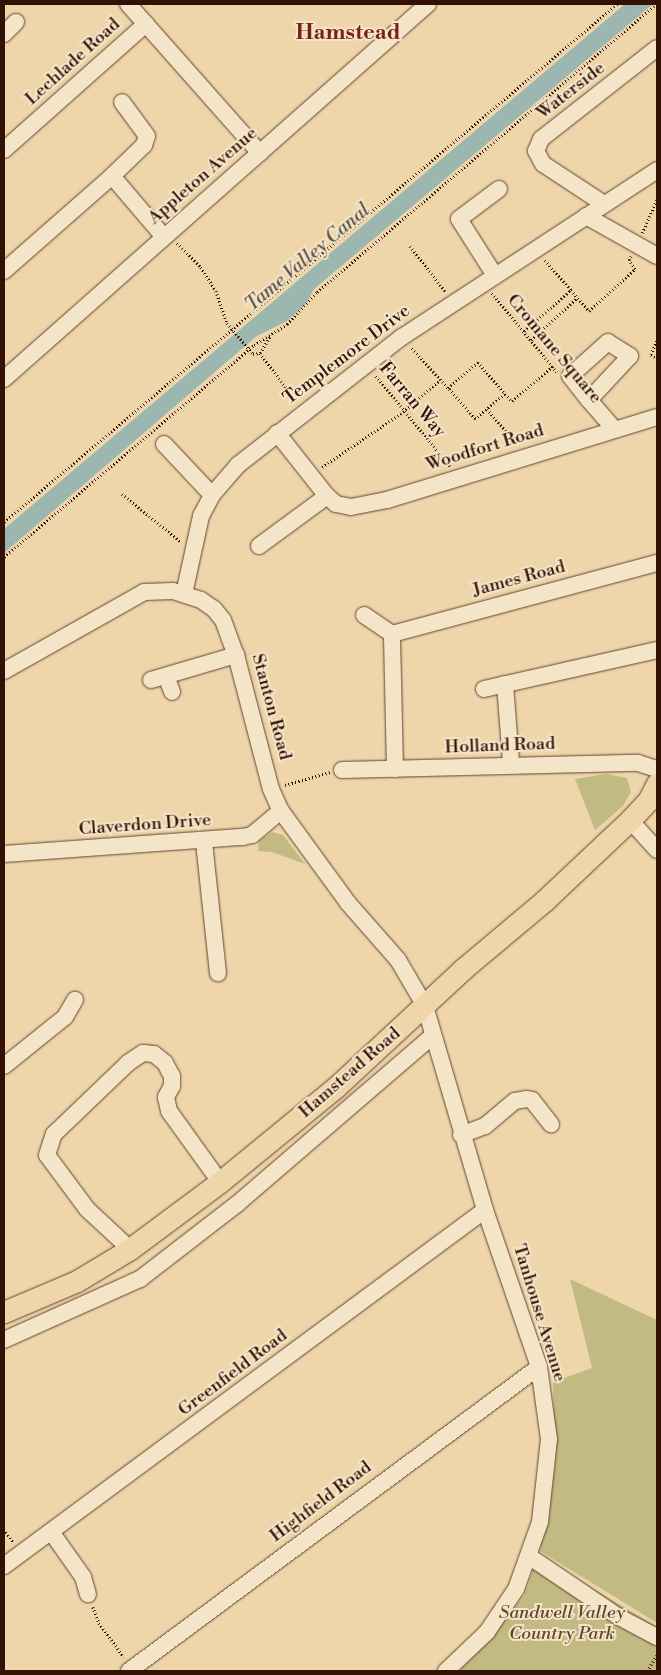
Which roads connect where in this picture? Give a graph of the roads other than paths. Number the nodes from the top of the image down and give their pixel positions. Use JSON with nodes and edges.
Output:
{"nodes":[{"id":1,"x":128,"y":4,"type":"edge"},
{"id":2,"x":428,"y":4,"type":"edge"},
{"id":3,"x":16,"y":22,"type":"dead end"},
{"id":4,"x":146,"y":24,"type":"junction"},
{"id":5,"x":4,"y":34,"type":"edge"},
{"id":6,"x":657,"y":48,"type":"edge"},
{"id":7,"x":122,"y":102,"type":"dead end"},
{"id":8,"x":4,"y":150,"type":"edge"},
{"id":9,"x":260,"y":153,"type":"junction"},
{"id":10,"x":657,"y":170,"type":"edge"},
{"id":11,"x":112,"y":176,"type":"junction"},
{"id":12,"x":499,"y":189,"type":"dead end"},
{"id":13,"x":604,"y":204,"type":"junction"},
{"id":14,"x":586,"y":216,"type":"junction"},
{"id":15,"x":165,"y":235,"type":"junction"},
{"id":16,"x":657,"y":256,"type":"edge"},
{"id":17,"x":4,"y":271,"type":"edge"},
{"id":18,"x":489,"y":279,"type":"junction"},
{"id":19,"x":4,"y":379,"type":"edge"},
{"id":20,"x":589,"y":400,"type":"dead end"},
{"id":21,"x":657,"y":417,"type":"edge"},
{"id":22,"x":613,"y":428,"type":"junction"},
{"id":23,"x":277,"y":433,"type":"junction"},
{"id":24,"x":164,"y":444,"type":"dead end"},
{"id":25,"x":212,"y":495,"type":"junction"},
{"id":26,"x":327,"y":496,"type":"junction"},
{"id":27,"x":259,"y":546,"type":"dead end"},
{"id":28,"x":657,"y":563,"type":"edge"},
{"id":29,"x":184,"y":594,"type":"junction"},
{"id":30,"x":364,"y":615,"type":"dead end"},
{"id":31,"x":392,"y":634,"type":"junction"},
{"id":32,"x":657,"y":650,"type":"edge"},
{"id":33,"x":236,"y":655,"type":"junction"},
{"id":34,"x":4,"y":671,"type":"edge"},
{"id":35,"x":505,"y":684,"type":"junction"},
{"id":36,"x":484,"y":689,"type":"dead end"},
{"id":37,"x":172,"y":692,"type":"dead end"},
{"id":38,"x":511,"y":762,"type":"dead end"},
{"id":39,"x":342,"y":770,"type":"road end"},
{"id":40,"x":395,"y":770,"type":"junction"},
{"id":41,"x":657,"y":770,"type":"edge"},
{"id":42,"x":657,"y":783,"type":"edge"},
{"id":43,"x":281,"y":811,"type":"junction"},
{"id":44,"x":630,"y":820,"type":"junction"},
{"id":45,"x":204,"y":842,"type":"junction"},
{"id":46,"x":657,"y":850,"type":"edge"},
{"id":47,"x":4,"y":854,"type":"edge"},
{"id":48,"x":212,"y":963,"type":"dead end"},
{"id":49,"x":75,"y":1000,"type":"dead end"},
{"id":50,"x":425,"y":1006,"type":"junction"},
{"id":51,"x":432,"y":1036,"type":"junction"},
{"id":52,"x":4,"y":1066,"type":"edge"},
{"id":53,"x":551,"y":1124,"type":"dead end"},
{"id":54,"x":461,"y":1136,"type":"junction"},
{"id":55,"x":220,"y":1182,"type":"junction"},
{"id":56,"x":485,"y":1210,"type":"junction"},
{"id":57,"x":130,"y":1249,"type":"junction"},
{"id":58,"x":4,"y":1312,"type":"edge"},
{"id":59,"x":4,"y":1340,"type":"edge"},
{"id":60,"x":539,"y":1367,"type":"junction"},
{"id":61,"x":52,"y":1533,"type":"junction"},
{"id":62,"x":530,"y":1557,"type":"junction"},
{"id":63,"x":4,"y":1566,"type":"edge"},
{"id":64,"x":88,"y":1594,"type":"road end"},
{"id":65,"x":657,"y":1637,"type":"edge"},
{"id":66,"x":131,"y":1670,"type":"edge"},
{"id":67,"x":446,"y":1671,"type":"edge"}],
"edges":[{"from":1,"to":4,"type":"street"},
{"from":2,"to":9,"type":"street","name":"Appleton Avenue"},
{"from":3,"to":5,"type":"street"},
{"from":4,"to":8,"type":"street","name":"Lechlade Road"},
{"from":4,"to":9,"type":"street"},
{"from":6,"to":13,"type":"street","name":"Waterside"},
{"from":7,"to":11,"type":"street"},
{"from":9,"to":15,"type":"street","name":"Appleton Avenue"},
{"from":10,"to":13,"type":"street","name":"Templemore Drive"},
{"from":11,"to":15,"type":"street"},
{"from":11,"to":17,"type":"street"},
{"from":12,"to":18,"type":"street"},
{"from":13,"to":14,"type":"street","name":"Templemore Drive"},
{"from":14,"to":16,"type":"street"},
{"from":14,"to":18,"type":"street","name":"Templemore Drive"},
{"from":15,"to":19,"type":"street","name":"Appleton Avenue"},
{"from":18,"to":23,"type":"street","name":"Templemore Drive"},
{"from":20,"to":22,"type":"street"},
{"from":21,"to":22,"type":"street","name":"Woodfort Road"},
{"from":22,"to":26,"type":"street","name":"Woodfort Road"},
{"from":23,"to":25,"type":"street","name":"Templemore Drive"},
{"from":23,"to":26,"type":"street","name":"Woodfort Road"},
{"from":24,"to":25,"type":"street"},
{"from":25,"to":29,"type":"street","name":"Templemore Drive"},
{"from":26,"to":27,"type":"street"},
{"from":28,"to":31,"type":"street","name":"James Road"},
{"from":29,"to":33,"type":"street","name":"Stanton Road"},
{"from":29,"to":34,"type":"street","name":"Stanton Road"},
{"from":30,"to":31,"type":"street"},
{"from":31,"to":40,"type":"street"},
{"from":32,"to":35,"type":"street"},
{"from":33,"to":37,"type":"street"},
{"from":33,"to":43,"type":"street","name":"Stanton Road"},
{"from":35,"to":36,"type":"street"},
{"from":35,"to":38,"type":"street"},
{"from":39,"to":40,"type":"street","name":"Holland Road"},
{"from":40,"to":41,"type":"street","name":"Holland Road"},
{"from":42,"to":44,"type":"main road","name":"Hamstead Road"},
{"from":43,"to":45,"type":"street","name":"Claverdon Drive"},
{"from":43,"to":50,"type":"street","name":"Stanton Road"},
{"from":44,"to":46,"type":"street"},
{"from":44,"to":50,"type":"main road","name":"Hamstead Road"},
{"from":45,"to":47,"type":"street","name":"Claverdon Drive"},
{"from":45,"to":48,"type":"street"},
{"from":49,"to":52,"type":"street"},
{"from":50,"to":51,"type":"street","name":"Tanhouse Avenue"},
{"from":50,"to":55,"type":"main road","name":"Hamstead Road"},
{"from":51,"to":54,"type":"street","name":"Tanhouse Avenue"},
{"from":51,"to":59,"type":"street","name":"Hamstead Road"},
{"from":53,"to":54,"type":"street"},
{"from":54,"to":56,"type":"street","name":"Tanhouse Avenue"},
{"from":55,"to":57,"type":"main road","name":"Hamstead Road"},
{"from":55,"to":57,"type":"street"},
{"from":56,"to":60,"type":"street","name":"Tanhouse Avenue"},
{"from":56,"to":61,"type":"street","name":"Greenfield Road"},
{"from":57,"to":58,"type":"main road","name":"Hamstead Road"},
{"from":60,"to":62,"type":"street","name":"Tanhouse Avenue"},
{"from":60,"to":66,"type":"street","name":"Highfield Road"},
{"from":61,"to":63,"type":"street","name":"Greenfield Road"},
{"from":61,"to":64,"type":"street"},
{"from":62,"to":65,"type":"street"},
{"from":62,"to":67,"type":"street","name":"Tanhouse Avenue"}]}
